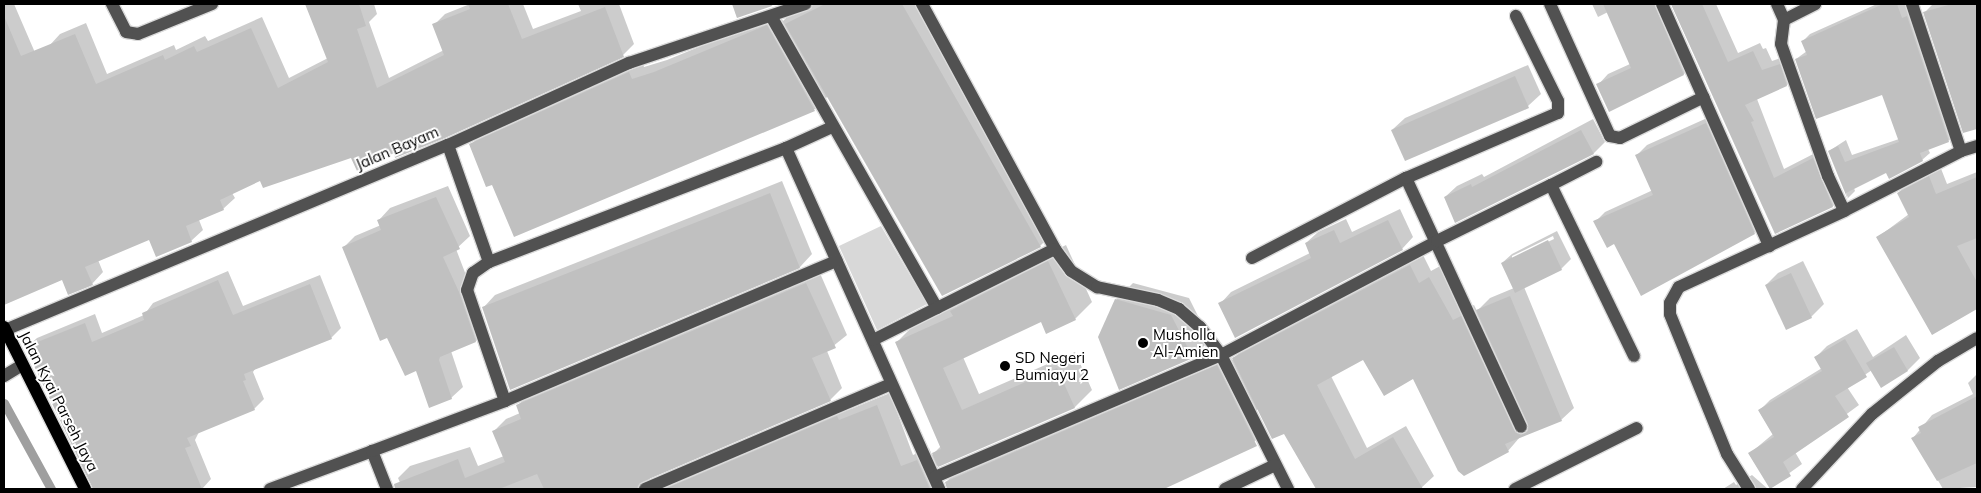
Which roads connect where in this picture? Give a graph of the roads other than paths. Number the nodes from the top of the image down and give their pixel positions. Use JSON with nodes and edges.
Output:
{"nodes":[{"id":1,"x":112,"y":4,"type":"edge"},
{"id":2,"x":212,"y":4,"type":"edge"},
{"id":3,"x":805,"y":4,"type":"edge"},
{"id":4,"x":922,"y":4,"type":"edge"},
{"id":5,"x":1550,"y":4,"type":"edge"},
{"id":6,"x":1662,"y":4,"type":"edge"},
{"id":7,"x":1776,"y":4,"type":"edge"},
{"id":8,"x":1815,"y":4,"type":"edge"},
{"id":9,"x":1912,"y":4,"type":"edge"},
{"id":10,"x":771,"y":16,"type":"junction"},
{"id":11,"x":1516,"y":16,"type":"dead end"},
{"id":12,"x":1784,"y":20,"type":"junction"},
{"id":13,"x":1704,"y":97,"type":"junction"},
{"id":14,"x":832,"y":126,"type":"junction"},
{"id":15,"x":448,"y":144,"type":"junction"},
{"id":16,"x":1977,"y":146,"type":"edge"},
{"id":17,"x":786,"y":148,"type":"junction"},
{"id":18,"x":1961,"y":151,"type":"junction"},
{"id":19,"x":1596,"y":162,"type":"dead end"},
{"id":20,"x":1406,"y":178,"type":"junction"},
{"id":21,"x":1552,"y":185,"type":"junction"},
{"id":22,"x":1844,"y":211,"type":"junction"},
{"id":23,"x":1437,"y":241,"type":"junction"},
{"id":24,"x":1769,"y":246,"type":"junction"},
{"id":25,"x":1055,"y":249,"type":"junction"},
{"id":26,"x":1252,"y":258,"type":"dead end"},
{"id":27,"x":837,"y":261,"type":"junction"},
{"id":28,"x":489,"y":262,"type":"junction"},
{"id":29,"x":937,"y":308,"type":"junction"},
{"id":30,"x":4,"y":329,"type":"edge"},
{"id":31,"x":1977,"y":338,"type":"edge"},
{"id":32,"x":873,"y":340,"type":"junction"},
{"id":33,"x":1221,"y":355,"type":"junction"},
{"id":34,"x":1634,"y":356,"type":"dead end"},
{"id":35,"x":22,"y":365,"type":"junction"},
{"id":36,"x":4,"y":376,"type":"edge"},
{"id":37,"x":891,"y":384,"type":"junction"},
{"id":38,"x":505,"y":401,"type":"junction"},
{"id":39,"x":1521,"y":426,"type":"dead end"},
{"id":40,"x":1637,"y":428,"type":"dead end"},
{"id":41,"x":372,"y":451,"type":"junction"},
{"id":42,"x":1275,"y":465,"type":"junction"},
{"id":43,"x":934,"y":477,"type":"junction"},
{"id":44,"x":85,"y":489,"type":"edge"},
{"id":45,"x":270,"y":489,"type":"edge"},
{"id":46,"x":387,"y":489,"type":"edge"},
{"id":47,"x":645,"y":489,"type":"edge"},
{"id":48,"x":939,"y":489,"type":"edge"},
{"id":49,"x":1225,"y":489,"type":"edge"},
{"id":50,"x":1288,"y":489,"type":"edge"},
{"id":51,"x":1515,"y":489,"type":"edge"},
{"id":52,"x":1749,"y":489,"type":"edge"},
{"id":53,"x":1802,"y":489,"type":"edge"}],
"edges":[{"from":1,"to":2,"type":"street"},
{"from":3,"to":10,"type":"street","name":"Jalan Bayam"},
{"from":4,"to":25,"type":"street"},
{"from":5,"to":13,"type":"street"},
{"from":6,"to":13,"type":"street"},
{"from":7,"to":12,"type":"street"},
{"from":8,"to":12,"type":"street"},
{"from":9,"to":18,"type":"street"},
{"from":10,"to":14,"type":"street"},
{"from":10,"to":15,"type":"street","name":"Jalan Bayam"},
{"from":11,"to":20,"type":"street"},
{"from":12,"to":22,"type":"street"},
{"from":13,"to":24,"type":"street"},
{"from":14,"to":17,"type":"street"},
{"from":14,"to":29,"type":"street"},
{"from":15,"to":28,"type":"street"},
{"from":15,"to":30,"type":"street","name":"Jalan Bayam"},
{"from":16,"to":18,"type":"street"},
{"from":17,"to":27,"type":"street"},
{"from":17,"to":28,"type":"street"},
{"from":18,"to":22,"type":"street"},
{"from":19,"to":21,"type":"street"},
{"from":20,"to":23,"type":"street"},
{"from":20,"to":26,"type":"street"},
{"from":21,"to":23,"type":"street"},
{"from":21,"to":34,"type":"street"},
{"from":22,"to":24,"type":"street"},
{"from":23,"to":33,"type":"street"},
{"from":23,"to":39,"type":"street"},
{"from":24,"to":52,"type":"street"},
{"from":25,"to":29,"type":"street"},
{"from":25,"to":33,"type":"street"},
{"from":27,"to":32,"type":"street"},
{"from":27,"to":38,"type":"street"},
{"from":28,"to":38,"type":"street"},
{"from":29,"to":32,"type":"street"},
{"from":30,"to":35,"type":"main road","name":"Jalan Kyai Parseh Jaya"},
{"from":31,"to":53,"type":"street"},
{"from":32,"to":37,"type":"street"},
{"from":33,"to":42,"type":"street"},
{"from":33,"to":43,"type":"street"},
{"from":35,"to":36,"type":"street"},
{"from":35,"to":44,"type":"main road","name":"Jalan Kyai Parseh Jaya"},
{"from":37,"to":43,"type":"street"},
{"from":37,"to":47,"type":"street"},
{"from":38,"to":41,"type":"street"},
{"from":40,"to":51,"type":"street"},
{"from":41,"to":45,"type":"street"},
{"from":41,"to":46,"type":"street"},
{"from":42,"to":49,"type":"street"},
{"from":42,"to":50,"type":"street"},
{"from":43,"to":48,"type":"street"}]}
